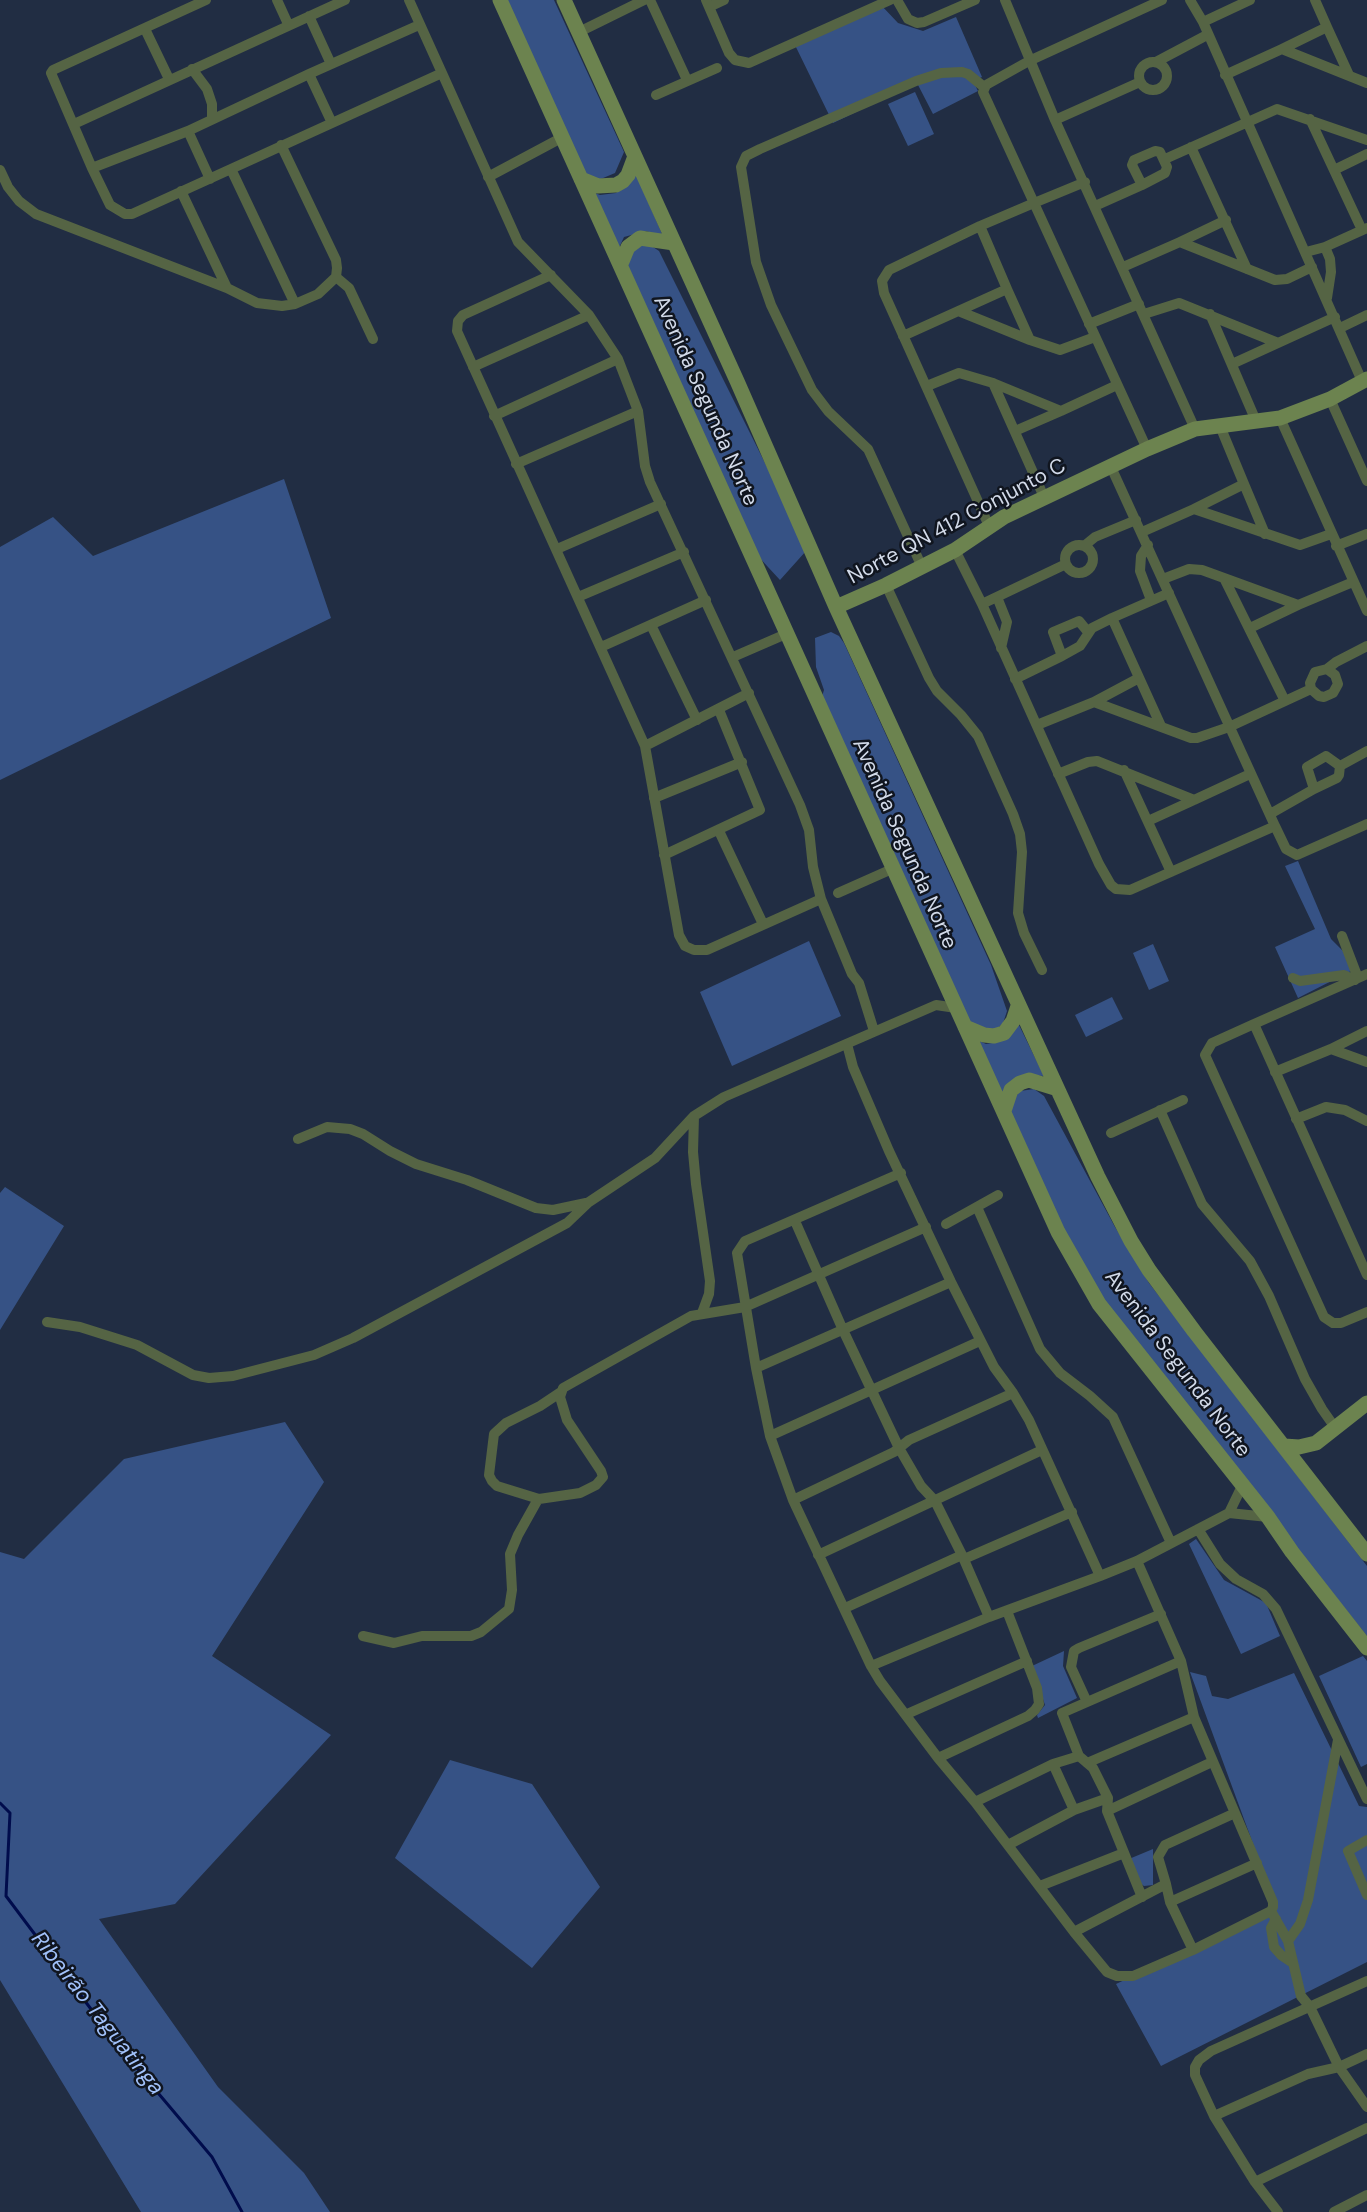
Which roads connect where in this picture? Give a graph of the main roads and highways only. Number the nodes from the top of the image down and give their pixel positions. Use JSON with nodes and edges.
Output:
{"nodes":[{"id":1,"x":500,"y":0,"type":"edge"},
{"id":2,"x":564,"y":0,"type":"edge"},
{"id":3,"x":634,"y":159,"type":"junction"},
{"id":4,"x":581,"y":179,"type":"junction"},
{"id":5,"x":674,"y":243,"type":"junction"},
{"id":6,"x":621,"y":264,"type":"junction"},
{"id":7,"x":1365,"y":380,"type":"edge"},
{"id":8,"x":836,"y":608,"type":"junction"},
{"id":9,"x":1018,"y":1006,"type":"junction"},
{"id":10,"x":965,"y":1027,"type":"junction"},
{"id":11,"x":1055,"y":1088,"type":"junction"},
{"id":12,"x":1004,"y":1111,"type":"junction"},
{"id":13,"x":1367,"y":1403,"type":"edge"},
{"id":14,"x":1316,"y":1443,"type":"junction"},
{"id":15,"x":1284,"y":1446,"type":"junction"},
{"id":16,"x":1303,"y":1472,"type":"junction"},
{"id":17,"x":1367,"y":1554,"type":"edge"},
{"id":18,"x":1367,"y":1648,"type":"edge"}],
"edges":[{"from":1,"to":4,"type":"main road","name":"Avenida Segunda Norte"},
{"from":2,"to":3,"type":"main road","name":"Avenida Segunda Norte"},
{"from":3,"to":4,"type":"main road"},
{"from":3,"to":5,"type":"main road","name":"Avenida Segunda Norte"},
{"from":4,"to":6,"type":"main road","name":"Avenida Segunda Norte"},
{"from":5,"to":6,"type":"main road"},
{"from":5,"to":8,"type":"main road","name":"Avenida Segunda Norte"},
{"from":6,"to":10,"type":"main road","name":"Avenida Segunda Norte"},
{"from":7,"to":8,"type":"main road","name":"Norte QN 412 Conjunto C"},
{"from":8,"to":9,"type":"main road","name":"Avenida Segunda Norte"},
{"from":9,"to":10,"type":"main road"},
{"from":9,"to":11,"type":"main road","name":"Avenida Segunda Norte"},
{"from":10,"to":12,"type":"main road","name":"Avenida Segunda Norte"},
{"from":11,"to":12,"type":"main road"},
{"from":11,"to":15,"type":"main road","name":"Avenida Segunda Norte"},
{"from":12,"to":18,"type":"main road","name":"Avenida Segunda Norte"},
{"from":13,"to":14,"type":"main road"},
{"from":14,"to":15,"type":"main road"},
{"from":14,"to":16,"type":"main road"},
{"from":15,"to":16,"type":"main road","name":"Avenida Segunda Norte"},
{"from":16,"to":17,"type":"main road","name":"Avenida Segunda Norte"}]}
